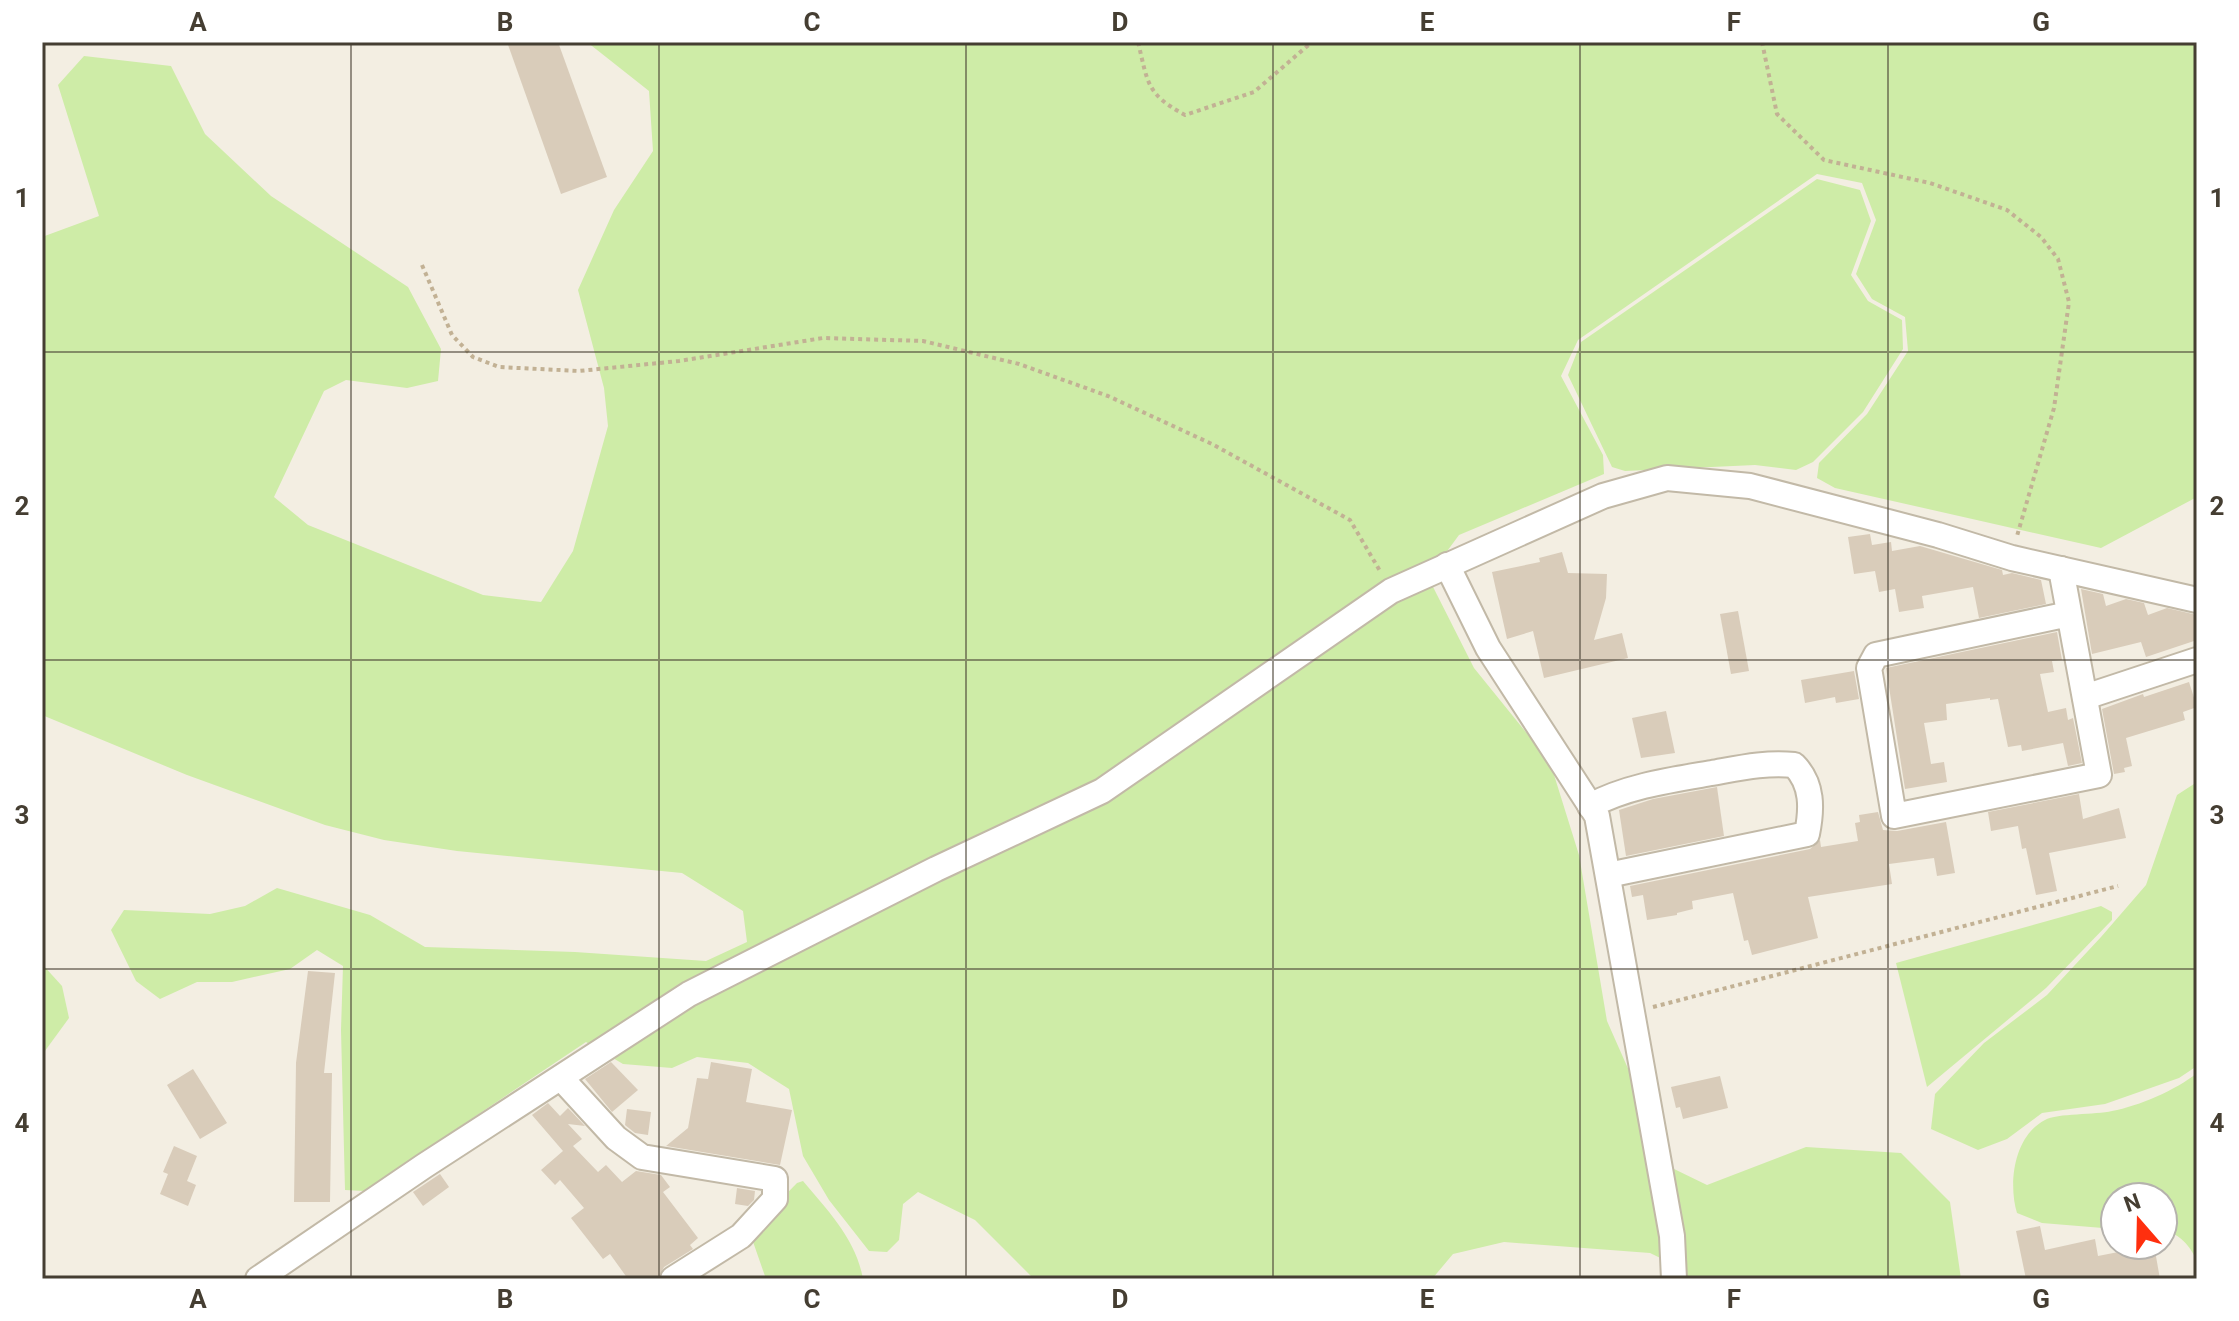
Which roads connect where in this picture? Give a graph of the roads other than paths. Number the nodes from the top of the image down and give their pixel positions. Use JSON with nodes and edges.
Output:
{"nodes":[{"id":1,"x":1447,"y":565,"type":"junction"},
{"id":2,"x":2061,"y":569,"type":"junction"},
{"id":3,"x":2197,"y":600,"type":"edge"},
{"id":4,"x":2069,"y":614,"type":"junction"},
{"id":5,"x":2197,"y":660,"type":"edge"},
{"id":6,"x":2085,"y":697,"type":"junction"},
{"id":7,"x":1590,"y":806,"type":"junction"},
{"id":8,"x":1608,"y":875,"type":"junction"},
{"id":9,"x":561,"y":1078,"type":"junction"},
{"id":10,"x":258,"y":1279,"type":"edge"},
{"id":11,"x":673,"y":1279,"type":"edge"},
{"id":12,"x":1674,"y":1279,"type":"edge"}],
"edges":[{"from":1,"to":2,"type":"street"},
{"from":1,"to":7,"type":"street"},
{"from":1,"to":9,"type":"street"},
{"from":2,"to":3,"type":"street"},
{"from":2,"to":4,"type":"street"},
{"from":4,"to":6,"type":"street"},
{"from":4,"to":6,"type":"street"},
{"from":5,"to":6,"type":"street"},
{"from":7,"to":8,"type":"street"},
{"from":7,"to":8,"type":"street"},
{"from":8,"to":12,"type":"street"},
{"from":9,"to":10,"type":"street"},
{"from":9,"to":11,"type":"street"}]}
